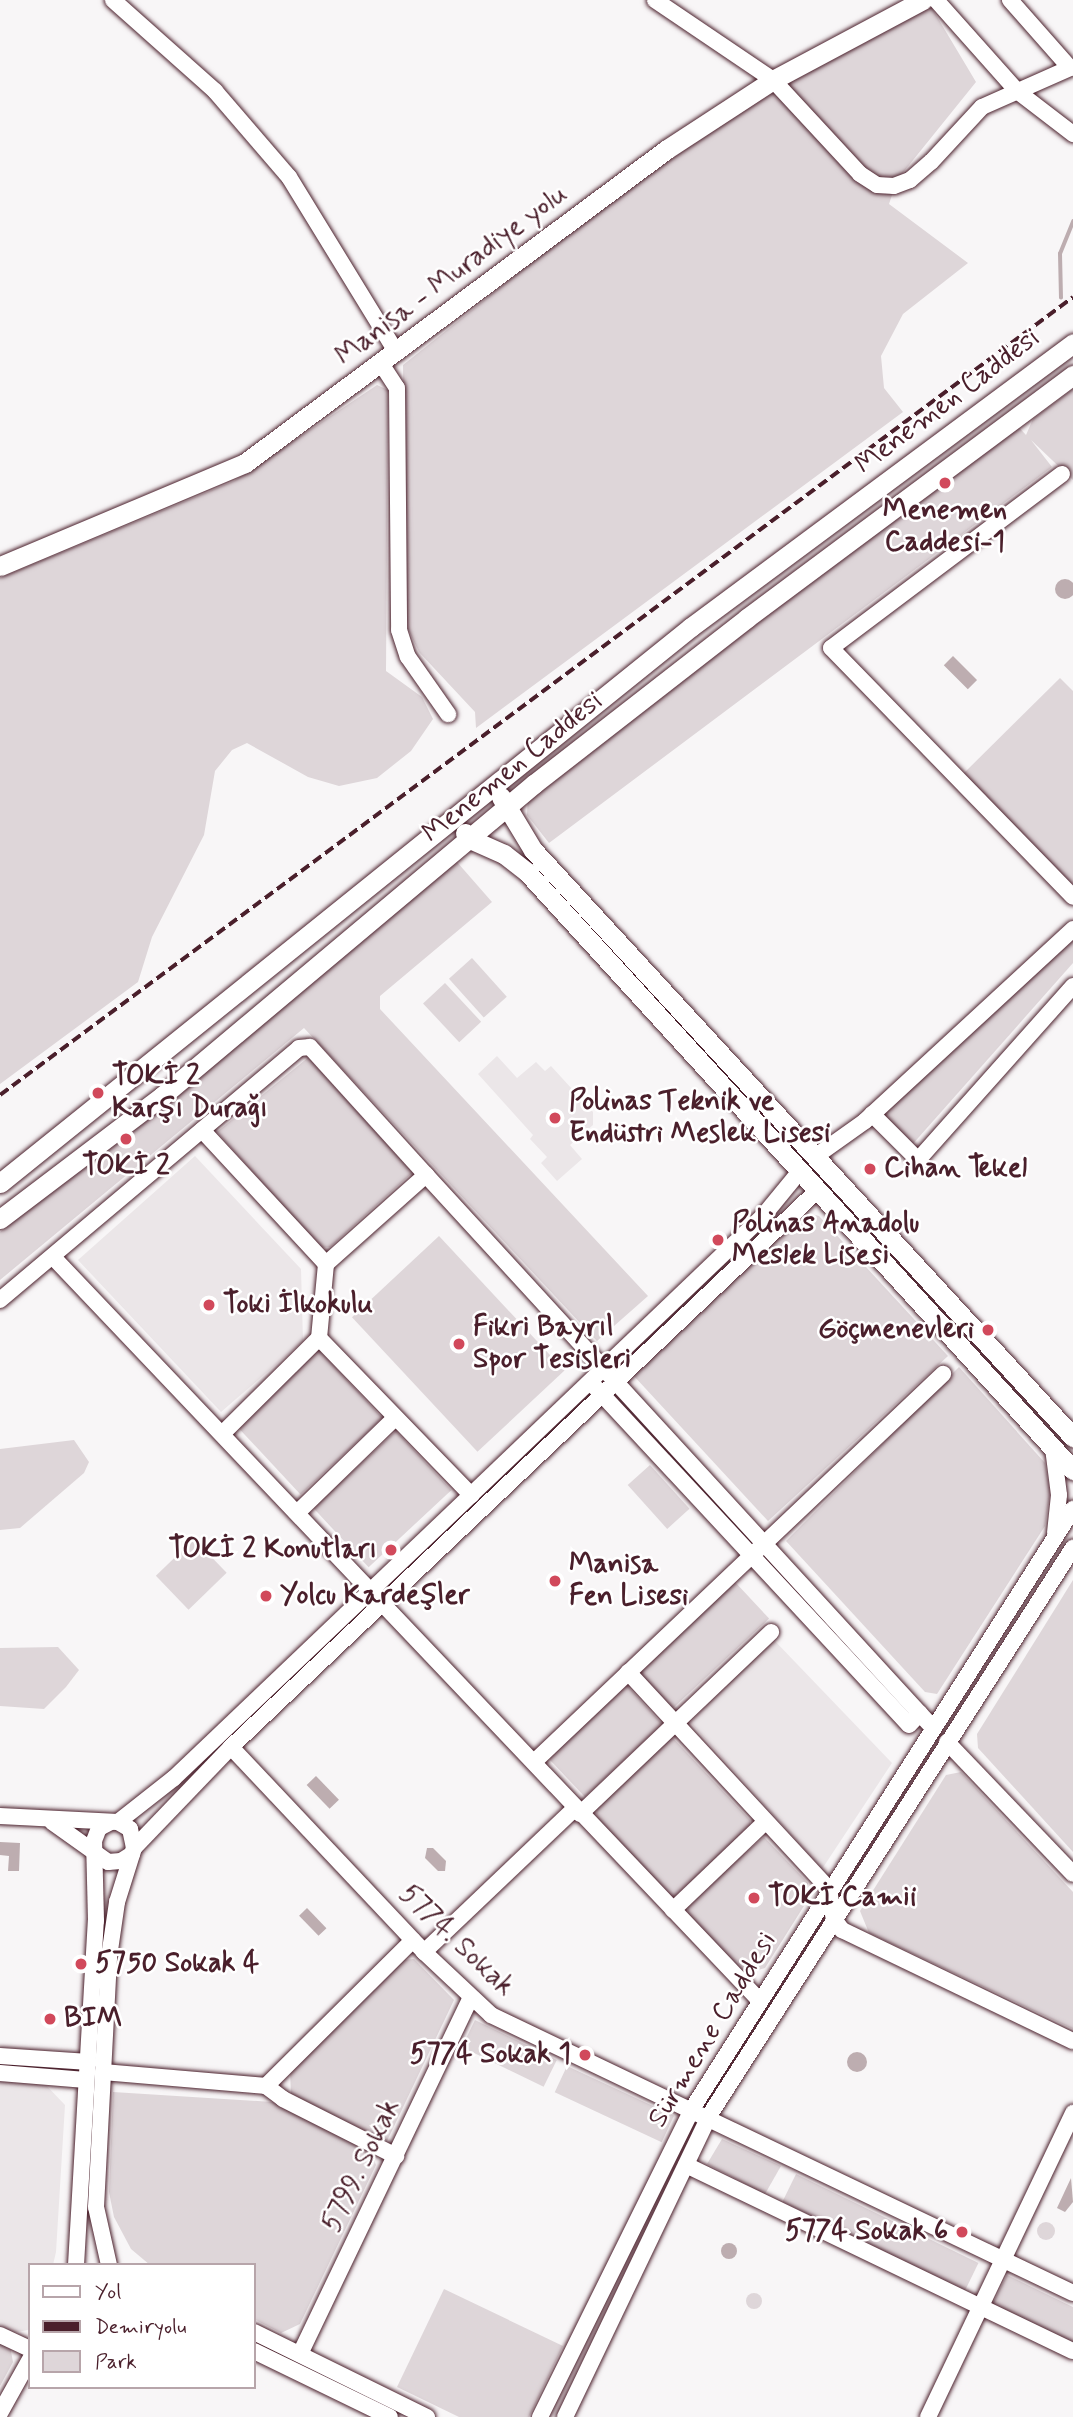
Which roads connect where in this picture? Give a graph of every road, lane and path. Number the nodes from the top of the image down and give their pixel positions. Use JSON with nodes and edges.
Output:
{"nodes":[{"id":1,"x":113,"y":0,"type":"edge"},
{"id":2,"x":655,"y":0,"type":"edge"},
{"id":3,"x":923,"y":0,"type":"edge"},
{"id":4,"x":936,"y":0,"type":"edge"},
{"id":5,"x":1010,"y":0,"type":"edge"},
{"id":6,"x":773,"y":80,"type":"junction"},
{"id":7,"x":1017,"y":91,"type":"junction"},
{"id":8,"x":1073,"y":134,"type":"edge"},
{"id":9,"x":1073,"y":343,"type":"edge"},
{"id":10,"x":389,"y":359,"type":"junction"},
{"id":11,"x":1073,"y":375,"type":"edge"},
{"id":12,"x":1062,"y":474,"type":"dead end"},
{"id":13,"x":0,"y":566,"type":"edge"},
{"id":14,"x":448,"y":714,"type":"dead end"},
{"id":15,"x":491,"y":787,"type":"junction"},
{"id":16,"x":510,"y":806,"type":"junction"},
{"id":17,"x":455,"y":818,"type":"junction"},
{"id":18,"x":470,"y":839,"type":"junction"},
{"id":19,"x":1073,"y":897,"type":"edge"},
{"id":20,"x":1073,"y":929,"type":"edge"},
{"id":21,"x":1073,"y":986,"type":"edge"},
{"id":22,"x":872,"y":1114,"type":"junction"},
{"id":23,"x":202,"y":1130,"type":"junction"},
{"id":24,"x":817,"y":1156,"type":"junction"},
{"id":25,"x":800,"y":1171,"type":"junction"},
{"id":26,"x":426,"y":1175,"type":"junction"},
{"id":27,"x":834,"y":1176,"type":"junction"},
{"id":28,"x":0,"y":1184,"type":"edge"},
{"id":29,"x":817,"y":1191,"type":"junction"},
{"id":30,"x":0,"y":1219,"type":"edge"},
{"id":31,"x":52,"y":1257,"type":"junction"},
{"id":32,"x":326,"y":1264,"type":"junction"},
{"id":33,"x":0,"y":1300,"type":"edge"},
{"id":34,"x":319,"y":1338,"type":"junction"},
{"id":35,"x":603,"y":1365,"type":"junction"},
{"id":36,"x":943,"y":1374,"type":"dead end"},
{"id":37,"x":615,"y":1379,"type":"junction"},
{"id":38,"x":589,"y":1380,"type":"junction"},
{"id":39,"x":600,"y":1394,"type":"junction"},
{"id":40,"x":395,"y":1418,"type":"junction"},
{"id":41,"x":223,"y":1433,"type":"junction"},
{"id":42,"x":1071,"y":1433,"type":"edge"},
{"id":43,"x":1052,"y":1446,"type":"junction"},
{"id":44,"x":1073,"y":1470,"type":"edge"},
{"id":45,"x":471,"y":1495,"type":"junction"},
{"id":46,"x":1073,"y":1509,"type":"edge"},
{"id":47,"x":298,"y":1512,"type":"junction"},
{"id":48,"x":1054,"y":1540,"type":"junction"},
{"id":49,"x":763,"y":1543,"type":"junction"},
{"id":50,"x":1070,"y":1552,"type":"edge"},
{"id":51,"x":750,"y":1555,"type":"junction"},
{"id":52,"x":370,"y":1588,"type":"junction"},
{"id":53,"x":382,"y":1601,"type":"junction"},
{"id":54,"x":771,"y":1632,"type":"dead end"},
{"id":55,"x":628,"y":1672,"type":"junction"},
{"id":56,"x":920,"y":1713,"type":"junction"},
{"id":57,"x":674,"y":1724,"type":"junction"},
{"id":58,"x":933,"y":1728,"type":"junction"},
{"id":59,"x":947,"y":1742,"type":"junction"},
{"id":60,"x":230,"y":1747,"type":"junction"},
{"id":61,"x":534,"y":1762,"type":"junction"},
{"id":62,"x":578,"y":1811,"type":"junction"},
{"id":63,"x":0,"y":1816,"type":"edge"},
{"id":64,"x":48,"y":1820,"type":"junction"},
{"id":65,"x":115,"y":1822,"type":"junction"},
{"id":66,"x":765,"y":1822,"type":"junction"},
{"id":67,"x":133,"y":1851,"type":"junction"},
{"id":68,"x":98,"y":1854,"type":"junction"},
{"id":69,"x":1073,"y":1874,"type":"edge"},
{"id":70,"x":829,"y":1889,"type":"junction"},
{"id":71,"x":673,"y":1910,"type":"junction"},
{"id":72,"x":834,"y":1919,"type":"junction"},
{"id":73,"x":419,"y":1946,"type":"junction"},
{"id":74,"x":470,"y":1999,"type":"junction"},
{"id":75,"x":760,"y":2001,"type":"junction"},
{"id":76,"x":1073,"y":2041,"type":"edge"},
{"id":77,"x":0,"y":2056,"type":"edge"},
{"id":78,"x":89,"y":2062,"type":"junction"},
{"id":79,"x":103,"y":2072,"type":"junction"},
{"id":80,"x":0,"y":2073,"type":"edge"},
{"id":81,"x":86,"y":2080,"type":"junction"},
{"id":82,"x":266,"y":2086,"type":"junction"},
{"id":83,"x":691,"y":2109,"type":"junction"},
{"id":84,"x":1073,"y":2113,"type":"edge"},
{"id":85,"x":709,"y":2116,"type":"junction"},
{"id":86,"x":396,"y":2156,"type":"junction"},
{"id":87,"x":686,"y":2165,"type":"junction"},
{"id":88,"x":1004,"y":2258,"type":"junction"},
{"id":89,"x":77,"y":2260,"type":"edge"},
{"id":90,"x":108,"y":2261,"type":"edge"},
{"id":91,"x":1073,"y":2293,"type":"edge"},
{"id":92,"x":981,"y":2307,"type":"junction"},
{"id":93,"x":256,"y":2333,"type":"edge"},
{"id":94,"x":0,"y":2335,"type":"edge"},
{"id":95,"x":28,"y":2348,"type":"edge"},
{"id":96,"x":1073,"y":2351,"type":"edge"},
{"id":97,"x":256,"y":2352,"type":"edge"},
{"id":98,"x":300,"y":2354,"type":"junction"},
{"id":99,"x":28,"y":2363,"type":"edge"},
{"id":100,"x":0,"y":2413,"type":"edge"},
{"id":101,"x":390,"y":2417,"type":"edge"},
{"id":102,"x":427,"y":2417,"type":"edge"},
{"id":103,"x":540,"y":2417,"type":"edge"},
{"id":104,"x":565,"y":2417,"type":"edge"},
{"id":105,"x":928,"y":2417,"type":"edge"}],
"edges":[{"from":1,"to":10,"type":"street"},
{"from":2,"to":6,"type":"street"},
{"from":3,"to":6,"type":"main road","name":"Manisa - Muradiye yolu"},
{"from":4,"to":7,"type":"street"},
{"from":5,"to":7,"type":"street"},
{"from":6,"to":7,"type":"street"},
{"from":6,"to":10,"type":"main road","name":"Manisa - Muradiye yolu"},
{"from":7,"to":8,"type":"street"},
{"from":9,"to":15,"type":"main road","name":"Menemen Caddesi"},
{"from":10,"to":13,"type":"main road","name":"Manisa - Muradiye yolu"},
{"from":10,"to":14,"type":"street"},
{"from":11,"to":16,"type":"main road","name":"Menemen Caddesi"},
{"from":12,"to":19,"type":"street"},
{"from":15,"to":16,"type":"main road"},
{"from":15,"to":17,"type":"main road","name":"Menemen Caddesi"},
{"from":16,"to":18,"type":"main road","name":"Menemen Caddesi"},
{"from":16,"to":24,"type":"main road"},
{"from":17,"to":18,"type":"main road"},
{"from":17,"to":28,"type":"main road","name":"Menemen Caddesi"},
{"from":18,"to":25,"type":"main road"},
{"from":18,"to":30,"type":"main road","name":"Menemen Caddesi"},
{"from":20,"to":22,"type":"street"},
{"from":21,"to":22,"type":"street"},
{"from":22,"to":24,"type":"street"},
{"from":23,"to":26,"type":"street"},
{"from":23,"to":31,"type":"street"},
{"from":23,"to":32,"type":"street"},
{"from":24,"to":25,"type":"main road"},
{"from":24,"to":27,"type":"main road"},
{"from":25,"to":29,"type":"main road"},
{"from":25,"to":35,"type":"street"},
{"from":26,"to":32,"type":"street"},
{"from":26,"to":35,"type":"street"},
{"from":27,"to":29,"type":"main road"},
{"from":27,"to":42,"type":"main road"},
{"from":29,"to":37,"type":"street"},
{"from":29,"to":43,"type":"main road"},
{"from":31,"to":33,"type":"street"},
{"from":31,"to":41,"type":"street"},
{"from":32,"to":34,"type":"street"},
{"from":34,"to":40,"type":"street"},
{"from":34,"to":41,"type":"street"},
{"from":35,"to":37,"type":"street"},
{"from":35,"to":38,"type":"street"},
{"from":36,"to":49,"type":"street"},
{"from":37,"to":39,"type":"street"},
{"from":37,"to":49,"type":"street"},
{"from":38,"to":39,"type":"street"},
{"from":38,"to":45,"type":"street"},
{"from":39,"to":51,"type":"street"},
{"from":39,"to":53,"type":"street"},
{"from":40,"to":45,"type":"street"},
{"from":40,"to":47,"type":"street"},
{"from":41,"to":47,"type":"street"},
{"from":43,"to":44,"type":"main road"},
{"from":43,"to":48,"type":"street"},
{"from":45,"to":52,"type":"street"},
{"from":46,"to":48,"type":"street","name":"Sürmene Caddesi"},
{"from":47,"to":52,"type":"street"},
{"from":48,"to":58,"type":"street","name":"Sürmene Caddesi"},
{"from":49,"to":51,"type":"street"},
{"from":49,"to":56,"type":"street"},
{"from":50,"to":59,"type":"street","name":"Sürmene Caddesi"},
{"from":51,"to":55,"type":"street"},
{"from":51,"to":56,"type":"street"},
{"from":52,"to":53,"type":"street"},
{"from":52,"to":65,"type":"street"},
{"from":53,"to":60,"type":"street"},
{"from":53,"to":61,"type":"street"},
{"from":54,"to":57,"type":"street"},
{"from":55,"to":57,"type":"street"},
{"from":55,"to":61,"type":"street"},
{"from":56,"to":58,"type":"street"},
{"from":57,"to":62,"type":"street"},
{"from":57,"to":66,"type":"street"},
{"from":58,"to":70,"type":"street","name":"Sürmene Caddesi"},
{"from":59,"to":69,"type":"street"},
{"from":59,"to":72,"type":"street","name":"Sürmene Caddesi"},
{"from":60,"to":67,"type":"street"},
{"from":60,"to":73,"type":"street","name":"5774. Sokak"},
{"from":61,"to":62,"type":"street"},
{"from":62,"to":71,"type":"street"},
{"from":62,"to":73,"type":"street"},
{"from":63,"to":64,"type":"street"},
{"from":64,"to":65,"type":"street"},
{"from":64,"to":68,"type":"street"},
{"from":65,"to":67,"type":"street"},
{"from":65,"to":68,"type":"street"},
{"from":66,"to":70,"type":"street"},
{"from":66,"to":71,"type":"street"},
{"from":67,"to":68,"type":"street"},
{"from":67,"to":79,"type":"street"},
{"from":68,"to":78,"type":"street"},
{"from":70,"to":72,"type":"street"},
{"from":70,"to":75,"type":"street","name":"Sürmene Caddesi"},
{"from":71,"to":75,"type":"street"},
{"from":72,"to":76,"type":"street"},
{"from":72,"to":85,"type":"street","name":"Sürmene Caddesi"},
{"from":73,"to":74,"type":"street","name":"5774. Sokak"},
{"from":73,"to":82,"type":"street"},
{"from":74,"to":83,"type":"street","name":"5774. Sokak"},
{"from":74,"to":86,"type":"street","name":"5799. Sokak"},
{"from":75,"to":83,"type":"street","name":"Sürmene Caddesi"},
{"from":77,"to":78,"type":"street"},
{"from":78,"to":81,"type":"street"},
{"from":79,"to":82,"type":"street"},
{"from":79,"to":90,"type":"street"},
{"from":80,"to":81,"type":"street"},
{"from":81,"to":89,"type":"street"},
{"from":82,"to":86,"type":"street"},
{"from":83,"to":85,"type":"street","name":"5774. Sokak"},
{"from":83,"to":103,"type":"street","name":"Sürmene Caddesi"},
{"from":84,"to":88,"type":"street"},
{"from":85,"to":87,"type":"street","name":"Sürmene Caddesi"},
{"from":85,"to":88,"type":"street","name":"5774. Sokak"},
{"from":86,"to":98,"type":"street","name":"5799. Sokak"},
{"from":87,"to":92,"type":"street"},
{"from":87,"to":104,"type":"street","name":"Sürmene Caddesi"},
{"from":88,"to":91,"type":"street","name":"5774. Sokak"},
{"from":88,"to":92,"type":"street"},
{"from":89,"to":90,"type":"street"},
{"from":92,"to":96,"type":"street"},
{"from":92,"to":105,"type":"street"},
{"from":93,"to":98,"type":"street"},
{"from":94,"to":95,"type":"street"},
{"from":97,"to":101,"type":"street"},
{"from":98,"to":102,"type":"street"},
{"from":99,"to":100,"type":"street"}]}
